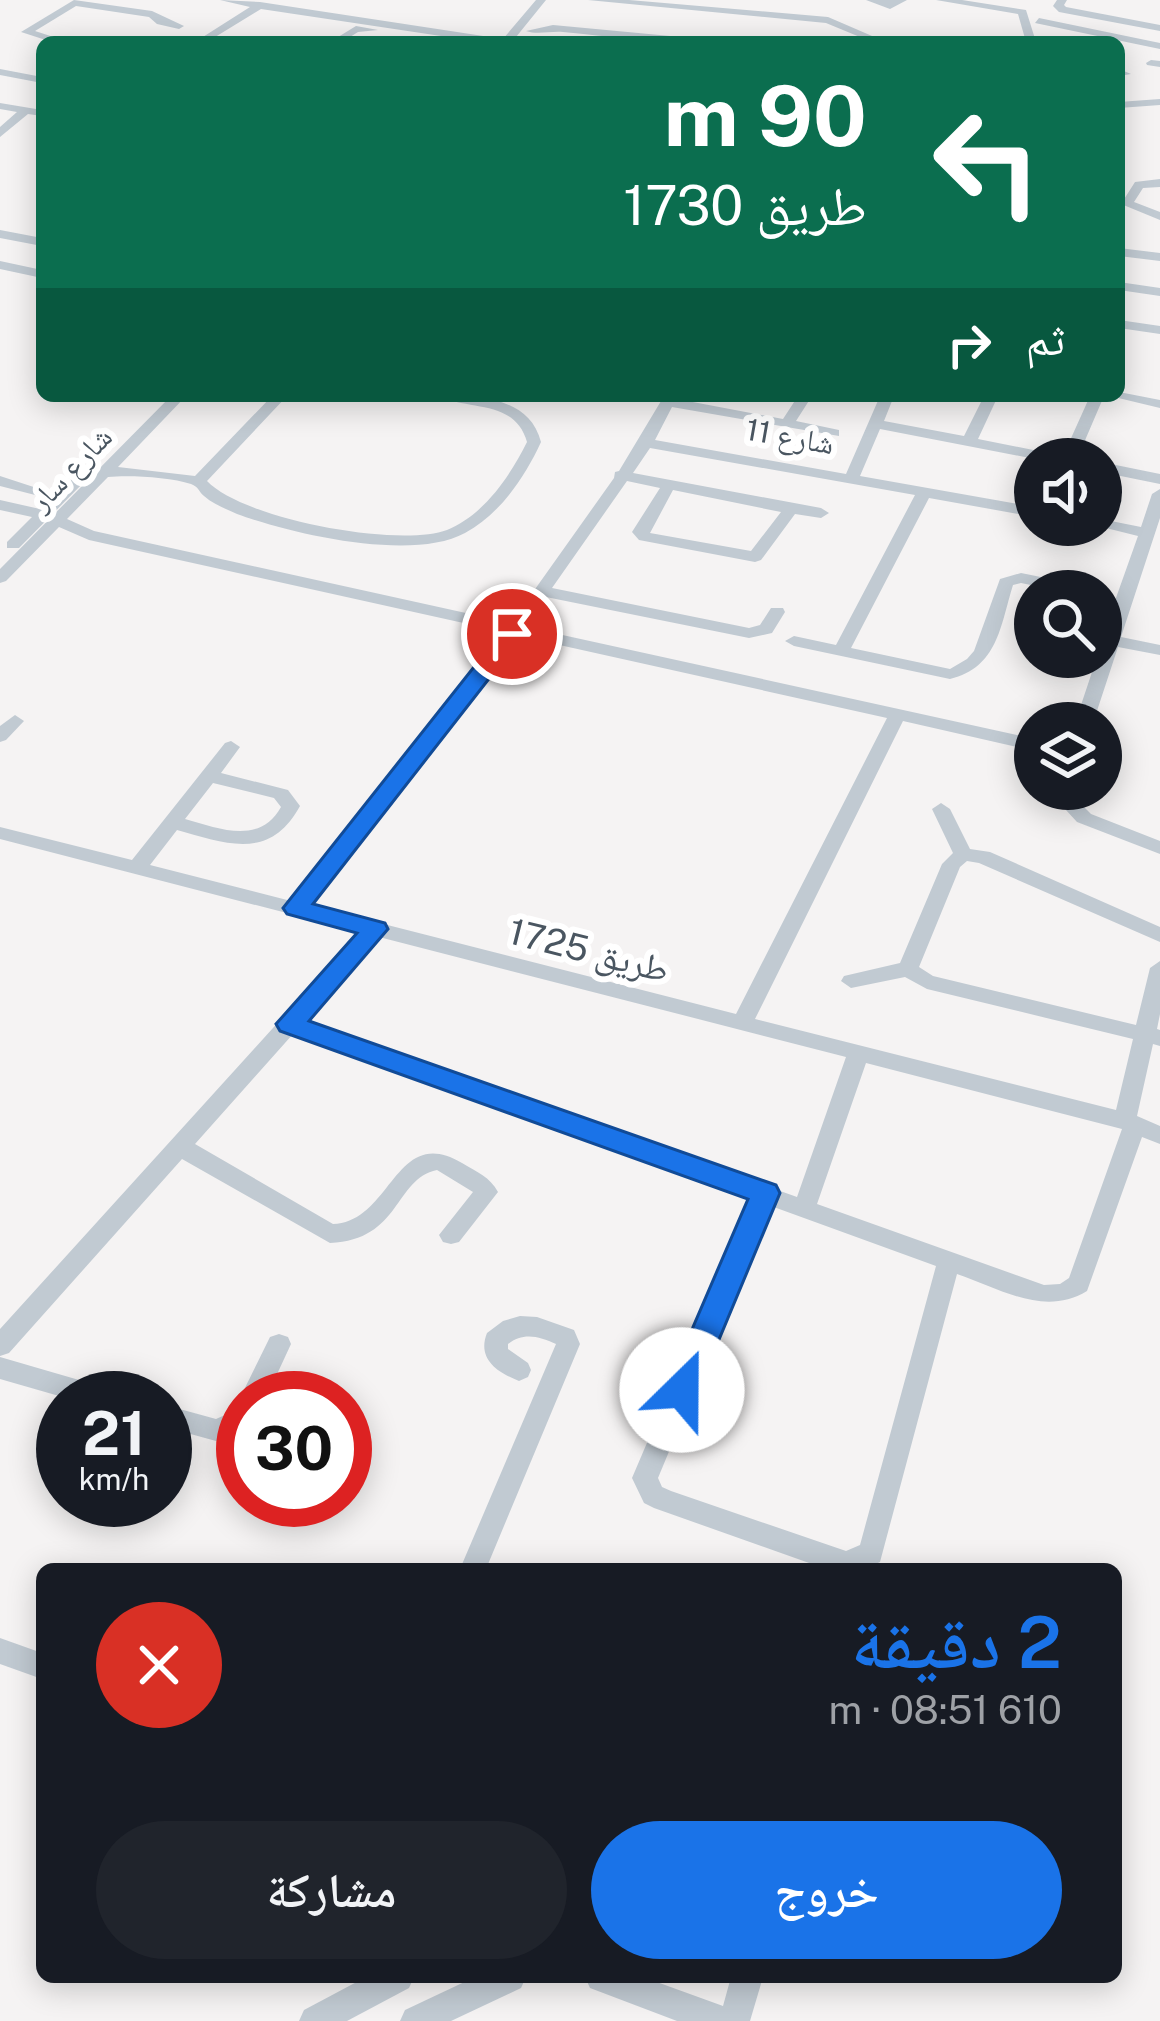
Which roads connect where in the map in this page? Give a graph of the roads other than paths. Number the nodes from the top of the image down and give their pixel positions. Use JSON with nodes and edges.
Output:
{"nodes":[{"id":1,"x":225,"y":0,"type":"edge"},
{"id":2,"x":593,"y":0,"type":"edge"},
{"id":3,"x":871,"y":0,"type":"edge"},
{"id":4,"x":902,"y":0,"type":"edge"},
{"id":5,"x":941,"y":0,"type":"edge"},
{"id":6,"x":1063,"y":0,"type":"edge"},
{"id":7,"x":550,"y":1,"type":"edge"},
{"id":8,"x":112,"y":3,"type":"edge"},
{"id":9,"x":815,"y":4,"type":"dead end"},
{"id":10,"x":260,"y":5,"type":"junction"},
{"id":11,"x":1040,"y":6,"type":"dead end"},
{"id":12,"x":828,"y":20,"type":"junction"},
{"id":13,"x":1039,"y":21,"type":"junction"},
{"id":14,"x":533,"y":23,"type":"junction"},
{"id":15,"x":179,"y":26,"type":"dead end"},
{"id":16,"x":1160,"y":28,"type":"edge"},
{"id":17,"x":400,"y":31,"type":"junction"},
{"id":18,"x":1105,"y":34,"type":"junction"},
{"id":19,"x":41,"y":36,"type":"edge"},
{"id":20,"x":210,"y":36,"type":"edge"},
{"id":21,"x":338,"y":36,"type":"edge"},
{"id":22,"x":415,"y":36,"type":"edge"},
{"id":23,"x":449,"y":36,"type":"edge"},
{"id":24,"x":501,"y":36,"type":"edge"},
{"id":25,"x":513,"y":36,"type":"edge"},
{"id":26,"x":524,"y":36,"type":"edge"},
{"id":27,"x":638,"y":36,"type":"edge"},
{"id":28,"x":866,"y":36,"type":"edge"},
{"id":29,"x":1029,"y":36,"type":"edge"},
{"id":30,"x":1042,"y":36,"type":"edge"},
{"id":31,"x":1102,"y":36,"type":"edge"},
{"id":32,"x":1114,"y":36,"type":"edge"},
{"id":33,"x":1125,"y":38,"type":"edge"},
{"id":34,"x":1160,"y":46,"type":"edge"},
{"id":35,"x":0,"y":72,"type":"edge"},
{"id":36,"x":36,"y":79,"type":"edge"},
{"id":37,"x":1160,"y":102,"type":"edge"},
{"id":38,"x":1125,"y":105,"type":"edge"},
{"id":39,"x":0,"y":106,"type":"edge"},
{"id":40,"x":25,"y":110,"type":"junction"},
{"id":41,"x":36,"y":112,"type":"edge"},
{"id":42,"x":0,"y":133,"type":"edge"},
{"id":43,"x":1160,"y":184,"type":"edge"},
{"id":44,"x":1160,"y":216,"type":"edge"},
{"id":45,"x":0,"y":234,"type":"edge"},
{"id":46,"x":36,"y":241,"type":"edge"},
{"id":47,"x":1125,"y":253,"type":"edge"},
{"id":48,"x":1160,"y":257,"type":"edge"},
{"id":49,"x":0,"y":265,"type":"edge"},
{"id":50,"x":36,"y":273,"type":"edge"},
{"id":51,"x":1125,"y":287,"type":"edge"},
{"id":52,"x":1160,"y":292,"type":"edge"},
{"id":53,"x":1125,"y":325,"type":"edge"},
{"id":54,"x":1160,"y":330,"type":"edge"},
{"id":55,"x":1125,"y":397,"type":"edge"},
{"id":56,"x":154,"y":402,"type":"edge"},
{"id":57,"x":173,"y":402,"type":"edge"},
{"id":58,"x":274,"y":402,"type":"edge"},
{"id":59,"x":472,"y":402,"type":"edge"},
{"id":60,"x":667,"y":402,"type":"edge"},
{"id":61,"x":682,"y":402,"type":"edge"},
{"id":62,"x":742,"y":402,"type":"edge"},
{"id":63,"x":801,"y":402,"type":"edge"},
{"id":64,"x":884,"y":402,"type":"edge"},
{"id":65,"x":988,"y":402,"type":"edge"},
{"id":66,"x":1094,"y":402,"type":"edge"},
{"id":67,"x":1160,"y":404,"type":"edge"},
{"id":68,"x":734,"y":414,"type":"junction"},
{"id":69,"x":874,"y":423,"type":"junction"},
{"id":70,"x":787,"y":424,"type":"junction"},
{"id":71,"x":834,"y":433,"type":"dead end"},
{"id":72,"x":1078,"y":438,"type":"edge"},
{"id":73,"x":970,"y":442,"type":"junction"},
{"id":74,"x":646,"y":443,"type":"junction"},
{"id":75,"x":1014,"y":450,"type":"edge"},
{"id":76,"x":120,"y":458,"type":"junction"},
{"id":77,"x":1122,"y":471,"type":"edge"},
{"id":78,"x":105,"y":473,"type":"junction"},
{"id":79,"x":620,"y":475,"type":"junction"},
{"id":80,"x":81,"y":478,"type":"junction"},
{"id":81,"x":180,"y":478,"type":"junction"},
{"id":82,"x":852,"y":478,"type":"junction"},
{"id":83,"x":1160,"y":479,"type":"edge"},
{"id":84,"x":0,"y":481,"type":"edge"},
{"id":85,"x":199,"y":481,"type":"junction"},
{"id":86,"x":669,"y":485,"type":"junction"},
{"id":87,"x":26,"y":487,"type":"junction"},
{"id":88,"x":924,"y":492,"type":"junction"},
{"id":89,"x":1160,"y":494,"type":"edge"},
{"id":90,"x":56,"y":502,"type":"junction"},
{"id":91,"x":0,"y":505,"type":"edge"},
{"id":92,"x":1014,"y":508,"type":"edge"},
{"id":93,"x":791,"y":509,"type":"junction"},
{"id":94,"x":820,"y":513,"type":"dead end"},
{"id":95,"x":51,"y":518,"type":"junction"},
{"id":96,"x":1151,"y":526,"type":"edge"},
{"id":97,"x":89,"y":535,"type":"junction"},
{"id":98,"x":41,"y":538,"type":"junction"},
{"id":99,"x":0,"y":559,"type":"edge"},
{"id":100,"x":0,"y":578,"type":"edge"},
{"id":101,"x":1014,"y":580,"type":"edge"},
{"id":102,"x":542,"y":591,"type":"junction"},
{"id":103,"x":1122,"y":599,"type":"edge"},
{"id":104,"x":1126,"y":600,"type":"junction"},
{"id":105,"x":1122,"y":610,"type":"edge"},
{"id":106,"x":777,"y":612,"type":"dead end"},
{"id":107,"x":515,"y":629,"type":"junction"},
{"id":108,"x":794,"y":640,"type":"dead end"},
{"id":109,"x":1122,"y":642,"type":"edge"},
{"id":110,"x":1160,"y":650,"type":"edge"},
{"id":111,"x":841,"y":651,"type":"junction"},
{"id":112,"x":898,"y":713,"type":"junction"},
{"id":113,"x":14,"y":721,"type":"dead end"},
{"id":114,"x":0,"y":736,"type":"edge"},
{"id":115,"x":1014,"y":740,"type":"edge"},
{"id":116,"x":232,"y":747,"type":"dead end"},
{"id":117,"x":208,"y":776,"type":"junction"},
{"id":118,"x":941,"y":809,"type":"dead end"},
{"id":119,"x":1073,"y":810,"type":"edge"},
{"id":120,"x":172,"y":822,"type":"junction"},
{"id":121,"x":0,"y":833,"type":"edge"},
{"id":122,"x":1160,"y":848,"type":"edge"},
{"id":123,"x":963,"y":854,"type":"junction"},
{"id":124,"x":137,"y":868,"type":"junction"},
{"id":125,"x":296,"y":908,"type":"junction"},
{"id":126,"x":375,"y":929,"type":"junction"},
{"id":127,"x":1160,"y":934,"type":"edge"},
{"id":128,"x":1160,"y":968,"type":"edge"},
{"id":129,"x":908,"y":969,"type":"junction"},
{"id":130,"x":850,"y":981,"type":"dead end"},
{"id":131,"x":742,"y":1023,"type":"junction"},
{"id":132,"x":290,"y":1024,"type":"junction"},
{"id":133,"x":1152,"y":1037,"type":"edge"},
{"id":134,"x":858,"y":1054,"type":"junction"},
{"id":135,"x":1130,"y":1122,"type":"junction"},
{"id":136,"x":1160,"y":1135,"type":"edge"},
{"id":137,"x":179,"y":1146,"type":"junction"},
{"id":138,"x":765,"y":1193,"type":"junction"},
{"id":139,"x":805,"y":1208,"type":"junction"},
{"id":140,"x":451,"y":1235,"type":"dead end"},
{"id":141,"x":949,"y":1260,"type":"junction"},
{"id":142,"x":279,"y":1344,"type":"dead end"},
{"id":143,"x":0,"y":1346,"type":"edge"},
{"id":144,"x":0,"y":1368,"type":"edge"},
{"id":145,"x":519,"y":1370,"type":"dead end"},
{"id":146,"x":266,"y":1371,"type":"edge"},
{"id":147,"x":36,"y":1378,"type":"edge"},
{"id":148,"x":476,"y":1563,"type":"edge"},
{"id":149,"x":854,"y":1563,"type":"edge"},
{"id":150,"x":869,"y":1563,"type":"edge"},
{"id":151,"x":0,"y":1651,"type":"edge"},
{"id":152,"x":36,"y":1664,"type":"edge"},
{"id":153,"x":387,"y":1983,"type":"edge"},
{"id":154,"x":497,"y":1983,"type":"edge"},
{"id":155,"x":617,"y":1983,"type":"edge"},
{"id":156,"x":745,"y":1983,"type":"edge"},
{"id":157,"x":316,"y":2021,"type":"edge"},
{"id":158,"x":416,"y":2021,"type":"edge"},
{"id":159,"x":720,"y":2021,"type":"edge"},
{"id":160,"x":734,"y":2021,"type":"edge"}],
"edges":[{"from":1,"to":10,"type":"street"},
{"from":2,"to":12,"type":"street"},
{"from":3,"to":4,"type":"street"},
{"from":5,"to":29,"type":"street"},
{"from":6,"to":16,"type":"street"},
{"from":7,"to":14,"type":"street"},
{"from":8,"to":15,"type":"street"},
{"from":8,"to":19,"type":"street"},
{"from":9,"to":12,"type":"street"},
{"from":10,"to":17,"type":"street"},
{"from":10,"to":20,"type":"street"},
{"from":11,"to":13,"type":"street"},
{"from":12,"to":28,"type":"street"},
{"from":13,"to":18,"type":"street"},
{"from":13,"to":30,"type":"street"},
{"from":14,"to":24,"type":"street"},
{"from":14,"to":25,"type":"street"},
{"from":14,"to":26,"type":"street"},
{"from":14,"to":27,"type":"street"},
{"from":17,"to":21,"type":"street"},
{"from":17,"to":22,"type":"street"},
{"from":17,"to":23,"type":"street"},
{"from":18,"to":31,"type":"street"},
{"from":18,"to":32,"type":"street"},
{"from":33,"to":34,"type":"street"},
{"from":35,"to":36,"type":"street"},
{"from":37,"to":38,"type":"street"},
{"from":39,"to":40,"type":"street"},
{"from":40,"to":41,"type":"street"},
{"from":40,"to":42,"type":"street"},
{"from":43,"to":44,"type":"street"},
{"from":45,"to":46,"type":"street"},
{"from":47,"to":48,"type":"street"},
{"from":49,"to":50,"type":"street"},
{"from":51,"to":52,"type":"street"},
{"from":53,"to":54,"type":"street"},
{"from":55,"to":67,"type":"street"},
{"from":56,"to":80,"type":"street","name":"شارع سار"},
{"from":57,"to":76,"type":"street","name":"شارع سار"},
{"from":58,"to":85,"type":"street"},
{"from":59,"to":85,"type":"street"},
{"from":60,"to":74,"type":"street"},
{"from":61,"to":68,"type":"street"},
{"from":62,"to":68,"type":"street"},
{"from":63,"to":70,"type":"street"},
{"from":64,"to":69,"type":"street","name":"شارع 11"},
{"from":65,"to":73,"type":"street"},
{"from":66,"to":72,"type":"street"},
{"from":68,"to":70,"type":"street"},
{"from":69,"to":73,"type":"street"},
{"from":69,"to":82,"type":"street","name":"شارع 11"},
{"from":70,"to":71,"type":"street"},
{"from":73,"to":75,"type":"street"},
{"from":74,"to":79,"type":"street"},
{"from":74,"to":82,"type":"street","name":"شارع 11"},
{"from":76,"to":78,"type":"street","name":"شارع سار"},
{"from":76,"to":81,"type":"street"},
{"from":77,"to":83,"type":"street"},
{"from":78,"to":81,"type":"street"},
{"from":78,"to":95,"type":"street","name":"شارع سار"},
{"from":79,"to":86,"type":"street"},
{"from":79,"to":102,"type":"street"},
{"from":80,"to":87,"type":"street"},
{"from":80,"to":90,"type":"street","name":"شارع سار"},
{"from":81,"to":85,"type":"street"},
{"from":82,"to":88,"type":"street","name":"شارع 11"},
{"from":84,"to":87,"type":"street"},
{"from":86,"to":93,"type":"street"},
{"from":86,"to":93,"type":"street"},
{"from":87,"to":90,"type":"street"},
{"from":88,"to":92,"type":"street","name":"شارع 11"},
{"from":88,"to":111,"type":"street"},
{"from":89,"to":96,"type":"street"},
{"from":90,"to":95,"type":"street","name":"شارع سار"},
{"from":91,"to":95,"type":"street"},
{"from":93,"to":94,"type":"street"},
{"from":95,"to":97,"type":"street"},
{"from":95,"to":98,"type":"street","name":"شارع سار"},
{"from":95,"to":99,"type":"street","name":"شارع سار"},
{"from":96,"to":104,"type":"street"},
{"from":97,"to":98,"type":"street"},
{"from":97,"to":107,"type":"street"},
{"from":98,"to":100,"type":"street","name":"شارع سار"},
{"from":101,"to":111,"type":"street"},
{"from":102,"to":106,"type":"street"},
{"from":102,"to":107,"type":"street"},
{"from":103,"to":104,"type":"street"},
{"from":104,"to":105,"type":"street"},
{"from":107,"to":112,"type":"street"},
{"from":107,"to":125,"type":"street"},
{"from":108,"to":111,"type":"street"},
{"from":109,"to":110,"type":"street"},
{"from":112,"to":115,"type":"street"},
{"from":112,"to":131,"type":"street"},
{"from":113,"to":114,"type":"street"},
{"from":116,"to":117,"type":"street"},
{"from":117,"to":120,"type":"street"},
{"from":117,"to":120,"type":"street"},
{"from":118,"to":123,"type":"street"},
{"from":119,"to":122,"type":"street"},
{"from":120,"to":124,"type":"street"},
{"from":121,"to":124,"type":"street","name":"طريق 1725"},
{"from":123,"to":127,"type":"street"},
{"from":123,"to":129,"type":"street"},
{"from":124,"to":125,"type":"street","name":"طريق 1725"},
{"from":125,"to":126,"type":"street","name":"طريق 1725"},
{"from":126,"to":131,"type":"street","name":"طريق 1725"},
{"from":126,"to":132,"type":"street"},
{"from":128,"to":133,"type":"street"},
{"from":129,"to":130,"type":"street"},
{"from":129,"to":133,"type":"street"},
{"from":131,"to":134,"type":"street","name":"طريق 1725"},
{"from":132,"to":137,"type":"street"},
{"from":132,"to":138,"type":"street"},
{"from":133,"to":135,"type":"street"},
{"from":134,"to":135,"type":"street","name":"طريق 1725"},
{"from":134,"to":139,"type":"street"},
{"from":135,"to":136,"type":"street","name":"طريق 1725"},
{"from":135,"to":141,"type":"street"},
{"from":137,"to":140,"type":"street"},
{"from":137,"to":143,"type":"street"},
{"from":138,"to":139,"type":"street"},
{"from":138,"to":149,"type":"street"},
{"from":139,"to":141,"type":"street"},
{"from":141,"to":150,"type":"street"},
{"from":142,"to":146,"type":"street"},
{"from":144,"to":147,"type":"street"},
{"from":145,"to":148,"type":"street"},
{"from":151,"to":152,"type":"street"},
{"from":153,"to":157,"type":"street"},
{"from":154,"to":158,"type":"street"},
{"from":155,"to":159,"type":"street"},
{"from":156,"to":160,"type":"street"}]}
